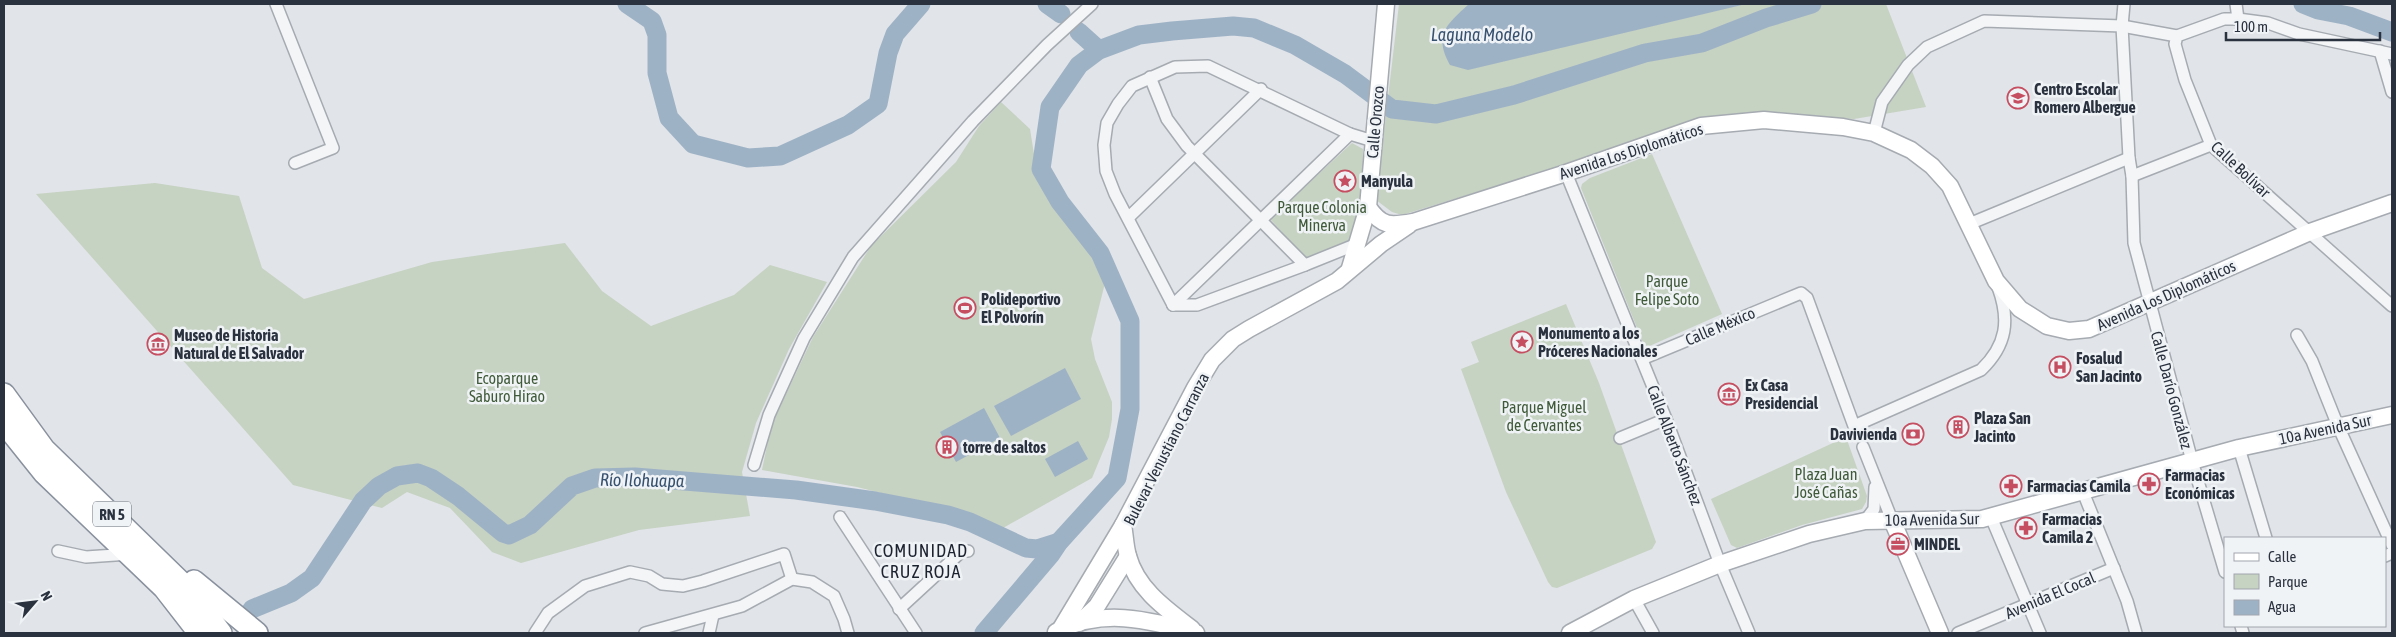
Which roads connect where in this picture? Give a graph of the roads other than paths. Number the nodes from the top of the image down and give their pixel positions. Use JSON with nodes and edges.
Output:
{"nodes":[{"id":1,"x":276,"y":4,"type":"edge"},
{"id":2,"x":1092,"y":4,"type":"edge"},
{"id":3,"x":1386,"y":4,"type":"edge"},
{"id":4,"x":2124,"y":4,"type":"edge"},
{"id":5,"x":2236,"y":4,"type":"edge"},
{"id":6,"x":2238,"y":19,"type":"junction"},
{"id":7,"x":2122,"y":26,"type":"junction"},
{"id":8,"x":2178,"y":36,"type":"junction"},
{"id":9,"x":2380,"y":51,"type":"junction"},
{"id":10,"x":2392,"y":54,"type":"edge"},
{"id":11,"x":1150,"y":77,"type":"junction"},
{"id":12,"x":1260,"y":89,"type":"junction"},
{"id":13,"x":2392,"y":92,"type":"edge"},
{"id":14,"x":1874,"y":133,"type":"junction"},
{"id":15,"x":1350,"y":134,"type":"junction"},
{"id":16,"x":1373,"y":142,"type":"junction"},
{"id":17,"x":2211,"y":145,"type":"junction"},
{"id":18,"x":1195,"y":154,"type":"junction"},
{"id":19,"x":2129,"y":158,"type":"junction"},
{"id":20,"x":295,"y":163,"type":"dead end"},
{"id":21,"x":1566,"y":173,"type":"junction"},
{"id":22,"x":2132,"y":176,"type":"junction"},
{"id":23,"x":2392,"y":203,"type":"edge"},
{"id":24,"x":1368,"y":207,"type":"junction"},
{"id":25,"x":1129,"y":218,"type":"junction"},
{"id":26,"x":1261,"y":220,"type":"junction"},
{"id":27,"x":1413,"y":222,"type":"junction"},
{"id":28,"x":1969,"y":224,"type":"junction"},
{"id":29,"x":2310,"y":232,"type":"junction"},
{"id":30,"x":1357,"y":244,"type":"junction"},
{"id":31,"x":1305,"y":265,"type":"junction"},
{"id":32,"x":1350,"y":268,"type":"junction"},
{"id":33,"x":1996,"y":281,"type":"junction"},
{"id":34,"x":2148,"y":303,"type":"junction"},
{"id":35,"x":1173,"y":305,"type":"junction"},
{"id":36,"x":2392,"y":306,"type":"edge"},
{"id":37,"x":2297,"y":335,"type":"dead end"},
{"id":38,"x":1642,"y":359,"type":"junction"},
{"id":39,"x":4,"y":394,"type":"edge"},
{"id":40,"x":2392,"y":415,"type":"edge"},
{"id":41,"x":1666,"y":419,"type":"junction"},
{"id":42,"x":4,"y":423,"type":"edge"},
{"id":43,"x":2338,"y":426,"type":"junction"},
{"id":44,"x":1620,"y":438,"type":"dead end"},
{"id":45,"x":1863,"y":447,"type":"dead end"},
{"id":46,"x":2239,"y":448,"type":"junction"},
{"id":47,"x":2192,"y":461,"type":"junction"},
{"id":48,"x":754,"y":465,"type":"dead end"},
{"id":49,"x":1874,"y":477,"type":"junction"},
{"id":50,"x":2083,"y":492,"type":"junction"},
{"id":51,"x":840,"y":517,"type":"dead end"},
{"id":52,"x":1991,"y":517,"type":"junction"},
{"id":53,"x":1892,"y":520,"type":"junction"},
{"id":54,"x":1865,"y":521,"type":"junction"},
{"id":55,"x":123,"y":524,"type":"junction"},
{"id":56,"x":1123,"y":525,"type":"junction"},
{"id":57,"x":2266,"y":537,"type":"edge"},
{"id":58,"x":2392,"y":545,"type":"edge"},
{"id":59,"x":1110,"y":546,"type":"junction"},
{"id":60,"x":58,"y":551,"type":"dead end"},
{"id":61,"x":968,"y":551,"type":"dead end"},
{"id":62,"x":130,"y":554,"type":"junction"},
{"id":63,"x":1128,"y":556,"type":"junction"},
{"id":64,"x":1720,"y":564,"type":"junction"},
{"id":65,"x":2114,"y":568,"type":"junction"},
{"id":66,"x":2224,"y":569,"type":"edge"},
{"id":67,"x":792,"y":579,"type":"junction"},
{"id":68,"x":1634,"y":599,"type":"junction"},
{"id":69,"x":2028,"y":605,"type":"junction"},
{"id":70,"x":899,"y":609,"type":"junction"},
{"id":71,"x":713,"y":615,"type":"junction"},
{"id":72,"x":1079,"y":623,"type":"junction"},
{"id":73,"x":1057,"y":632,"type":"edge"},
{"id":74,"x":199,"y":633,"type":"edge"},
{"id":75,"x":221,"y":633,"type":"edge"},
{"id":76,"x":257,"y":633,"type":"edge"},
{"id":77,"x":534,"y":633,"type":"edge"},
{"id":78,"x":645,"y":633,"type":"edge"},
{"id":79,"x":708,"y":633,"type":"edge"},
{"id":80,"x":848,"y":633,"type":"edge"},
{"id":81,"x":916,"y":633,"type":"edge"},
{"id":82,"x":1197,"y":633,"type":"edge"},
{"id":83,"x":1570,"y":633,"type":"edge"},
{"id":84,"x":1653,"y":633,"type":"edge"},
{"id":85,"x":1749,"y":633,"type":"edge"},
{"id":86,"x":1940,"y":633,"type":"edge"},
{"id":87,"x":1958,"y":633,"type":"edge"},
{"id":88,"x":2040,"y":633,"type":"edge"},
{"id":89,"x":2136,"y":633,"type":"edge"}],
"edges":[{"from":1,"to":20,"type":"street"},
{"from":2,"to":48,"type":"street"},
{"from":3,"to":16,"type":"street","name":"Calle Orozco"},
{"from":4,"to":7,"type":"street","name":"Calle Darío González"},
{"from":5,"to":6,"type":"street"},
{"from":6,"to":8,"type":"street"},
{"from":6,"to":9,"type":"street"},
{"from":7,"to":8,"type":"street"},
{"from":7,"to":14,"type":"street"},
{"from":7,"to":19,"type":"street","name":"Calle Darío González"},
{"from":8,"to":17,"type":"street","name":"Calle Bolívar"},
{"from":9,"to":10,"type":"street"},
{"from":9,"to":13,"type":"street"},
{"from":11,"to":12,"type":"street"},
{"from":11,"to":18,"type":"street"},
{"from":11,"to":25,"type":"street"},
{"from":12,"to":15,"type":"street"},
{"from":12,"to":18,"type":"street"},
{"from":14,"to":21,"type":"street","name":"Avenida Los Diplomáticos"},
{"from":14,"to":28,"type":"street","name":"Avenida Los Diplomáticos"},
{"from":15,"to":16,"type":"street"},
{"from":15,"to":26,"type":"street"},
{"from":16,"to":24,"type":"street","name":"Calle Orozco"},
{"from":17,"to":22,"type":"street"},
{"from":17,"to":29,"type":"street","name":"Calle Bolívar"},
{"from":18,"to":25,"type":"street"},
{"from":18,"to":26,"type":"street"},
{"from":19,"to":22,"type":"street","name":"Calle Darío González"},
{"from":19,"to":28,"type":"street"},
{"from":21,"to":27,"type":"street","name":"Avenida Los Diplomáticos"},
{"from":21,"to":38,"type":"street","name":"Calle Alberto Sánchez"},
{"from":22,"to":34,"type":"street","name":"Calle Darío González"},
{"from":23,"to":29,"type":"street","name":"Avenida Los Diplomáticos"},
{"from":24,"to":27,"type":"street","name":"Avenida Los Diplomáticos"},
{"from":24,"to":30,"type":"street","name":"Calle Orozco"},
{"from":25,"to":35,"type":"street"},
{"from":26,"to":31,"type":"street"},
{"from":26,"to":35,"type":"street"},
{"from":27,"to":32,"type":"street","name":"Avenida Los Diplomáticos"},
{"from":28,"to":33,"type":"street","name":"Avenida Los Diplomáticos"},
{"from":29,"to":34,"type":"street","name":"Avenida Los Diplomáticos"},
{"from":29,"to":36,"type":"street","name":"Calle Bolívar"},
{"from":30,"to":31,"type":"street"},
{"from":30,"to":32,"type":"street","name":"Calle Orozco"},
{"from":31,"to":35,"type":"street"},
{"from":32,"to":56,"type":"street","name":"Bulevar Venustiano Carranza"},
{"from":33,"to":34,"type":"street","name":"Avenida Los Diplomáticos"},
{"from":33,"to":38,"type":"street","name":"Calle México"},
{"from":34,"to":47,"type":"street","name":"Calle Darío González"},
{"from":37,"to":43,"type":"street"},
{"from":38,"to":41,"type":"street","name":"Calle Alberto Sánchez"},
{"from":39,"to":55,"type":"highway","number":"RN 5"},
{"from":40,"to":43,"type":"street","name":"10a Avenida Sur"},
{"from":41,"to":44,"type":"street"},
{"from":41,"to":64,"type":"street","name":"Calle Alberto Sánchez"},
{"from":42,"to":62,"type":"highway","number":"RN 5"},
{"from":43,"to":46,"type":"street","name":"10a Avenida Sur"},
{"from":43,"to":58,"type":"street"},
{"from":45,"to":49,"type":"street"},
{"from":46,"to":47,"type":"street","name":"10a Avenida Sur"},
{"from":46,"to":57,"type":"street"},
{"from":47,"to":50,"type":"street","name":"10a Avenida Sur"},
{"from":47,"to":66,"type":"street","name":"Calle Darío González"},
{"from":49,"to":53,"type":"street"},
{"from":49,"to":54,"type":"street"},
{"from":50,"to":52,"type":"street","name":"10a Avenida Sur"},
{"from":50,"to":65,"type":"street"},
{"from":51,"to":70,"type":"street"},
{"from":52,"to":53,"type":"street","name":"10a Avenida Sur"},
{"from":52,"to":69,"type":"street"},
{"from":53,"to":54,"type":"street","name":"10a Avenida Sur"},
{"from":53,"to":86,"type":"street"},
{"from":54,"to":64,"type":"street","name":"10a Avenida Sur"},
{"from":55,"to":75,"type":"highway","number":"RN 5"},
{"from":55,"to":76,"type":"highway"},
{"from":56,"to":59,"type":"street"},
{"from":56,"to":63,"type":"street","name":"Bulevar Venustiano Carranza"},
{"from":59,"to":63,"type":"street"},
{"from":59,"to":73,"type":"street"},
{"from":60,"to":62,"type":"street"},
{"from":61,"to":70,"type":"street"},
{"from":62,"to":74,"type":"highway","number":"RN 5"},
{"from":63,"to":72,"type":"street"},
{"from":63,"to":82,"type":"street","name":"Bulevar Venustiano Carranza"},
{"from":64,"to":68,"type":"street","name":"10a Avenida Sur"},
{"from":64,"to":85,"type":"street","name":"Calle Alberto Sánchez"},
{"from":65,"to":69,"type":"street","name":"Avenida El Cocal"},
{"from":65,"to":89,"type":"street"},
{"from":67,"to":71,"type":"street"},
{"from":67,"to":77,"type":"street"},
{"from":67,"to":80,"type":"street"},
{"from":68,"to":83,"type":"street","name":"10a Avenida Sur"},
{"from":68,"to":84,"type":"street"},
{"from":69,"to":87,"type":"street","name":"Avenida El Cocal"},
{"from":69,"to":88,"type":"street"},
{"from":70,"to":81,"type":"street"},
{"from":71,"to":78,"type":"street"},
{"from":71,"to":79,"type":"street"},
{"from":72,"to":73,"type":"street"},
{"from":72,"to":82,"type":"street"}]}
